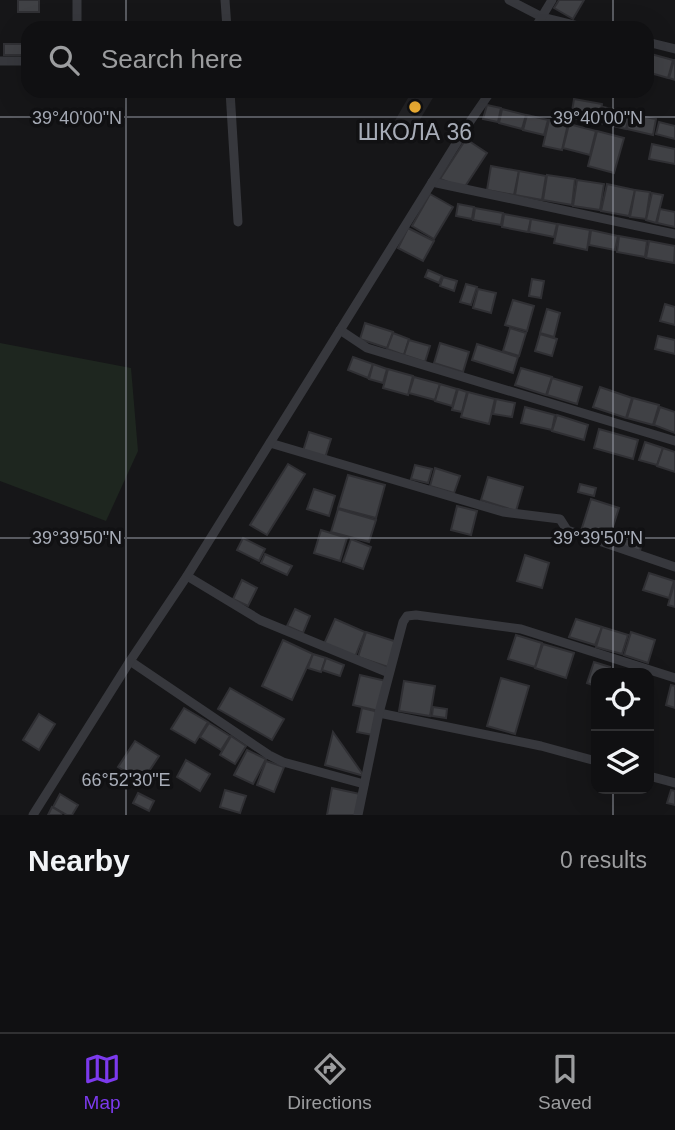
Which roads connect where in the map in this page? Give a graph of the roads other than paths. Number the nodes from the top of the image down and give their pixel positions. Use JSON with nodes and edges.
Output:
{"nodes":[{"id":1,"x":77,"y":0,"type":"edge"},
{"id":2,"x":225,"y":0,"type":"edge"},
{"id":3,"x":509,"y":0,"type":"edge"},
{"id":4,"x":552,"y":0,"type":"edge"},
{"id":5,"x":542,"y":17,"type":"junction"},
{"id":6,"x":77,"y":21,"type":"edge"},
{"id":7,"x":226,"y":21,"type":"edge"},
{"id":8,"x":539,"y":21,"type":"edge"},
{"id":9,"x":558,"y":21,"type":"edge"},
{"id":10,"x":654,"y":44,"type":"edge"},
{"id":11,"x":675,"y":49,"type":"edge"},
{"id":12,"x":0,"y":61,"type":"edge"},
{"id":13,"x":21,"y":61,"type":"edge"},
{"id":14,"x":230,"y":98,"type":"edge"},
{"id":15,"x":486,"y":98,"type":"edge"},
{"id":16,"x":432,"y":182,"type":"junction"},
{"id":17,"x":238,"y":222,"type":"dead end"},
{"id":18,"x":675,"y":234,"type":"edge"},
{"id":19,"x":340,"y":330,"type":"junction"},
{"id":20,"x":675,"y":441,"type":"edge"},
{"id":21,"x":270,"y":443,"type":"junction"},
{"id":22,"x":675,"y":567,"type":"edge"},
{"id":23,"x":187,"y":576,"type":"junction"},
{"id":24,"x":130,"y":661,"type":"junction"},
{"id":25,"x":389,"y":673,"type":"junction"},
{"id":26,"x":675,"y":678,"type":"edge"},
{"id":27,"x":379,"y":713,"type":"junction"},
{"id":28,"x":591,"y":760,"type":"edge"},
{"id":29,"x":654,"y":777,"type":"edge"},
{"id":30,"x":675,"y":783,"type":"edge"},
{"id":31,"x":364,"y":784,"type":"junction"},
{"id":32,"x":33,"y":815,"type":"edge"},
{"id":33,"x":358,"y":815,"type":"edge"}],
"edges":[{"from":1,"to":6,"type":"street"},
{"from":2,"to":7,"type":"street"},
{"from":3,"to":5,"type":"street"},
{"from":4,"to":5,"type":"street"},
{"from":5,"to":8,"type":"street"},
{"from":5,"to":9,"type":"street"},
{"from":10,"to":11,"type":"street"},
{"from":12,"to":13,"type":"street"},
{"from":14,"to":17,"type":"street"},
{"from":15,"to":16,"type":"street"},
{"from":16,"to":18,"type":"street"},
{"from":16,"to":19,"type":"street"},
{"from":19,"to":20,"type":"street"},
{"from":19,"to":21,"type":"street"},
{"from":21,"to":22,"type":"street"},
{"from":21,"to":23,"type":"street"},
{"from":23,"to":24,"type":"street"},
{"from":23,"to":25,"type":"street"},
{"from":24,"to":31,"type":"street"},
{"from":24,"to":32,"type":"street"},
{"from":25,"to":26,"type":"street"},
{"from":25,"to":27,"type":"street"},
{"from":27,"to":28,"type":"street"},
{"from":27,"to":31,"type":"street"},
{"from":29,"to":30,"type":"street"},
{"from":31,"to":33,"type":"street"}]}
